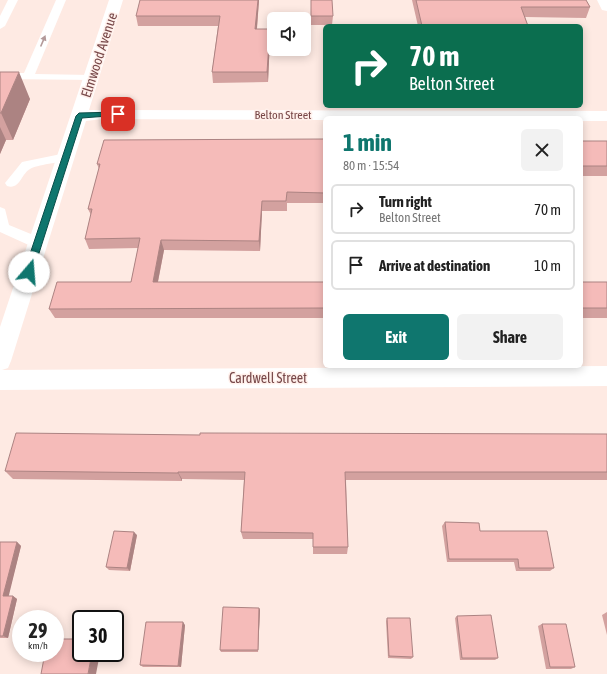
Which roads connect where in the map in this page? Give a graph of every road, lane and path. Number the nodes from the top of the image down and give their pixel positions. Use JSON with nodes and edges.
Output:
{"nodes":[{"id":1,"x":13,"y":0,"type":"edge"},
{"id":2,"x":61,"y":0,"type":"edge"},
{"id":3,"x":116,"y":0,"type":"edge"},
{"id":4,"x":604,"y":0,"type":"edge"},
{"id":5,"x":607,"y":7,"type":"edge"},
{"id":6,"x":0,"y":26,"type":"edge"},
{"id":7,"x":0,"y":76,"type":"edge"},
{"id":8,"x":28,"y":76,"type":"junction"},
{"id":9,"x":91,"y":78,"type":"junction"},
{"id":10,"x":79,"y":116,"type":"junction"},
{"id":11,"x":607,"y":116,"type":"edge"},
{"id":12,"x":66,"y":157,"type":"junction"},
{"id":13,"x":12,"y":183,"type":"dead end"},
{"id":14,"x":0,"y":212,"type":"edge"},
{"id":15,"x":38,"y":243,"type":"junction"},
{"id":16,"x":7,"y":315,"type":"edge"},
{"id":17,"x":0,"y":361,"type":"edge"},
{"id":18,"x":607,"y":376,"type":"edge"},
{"id":19,"x":0,"y":380,"type":"edge"}],
"edges":[{"from":1,"to":6,"type":"lane"},
{"from":8,"to":2,"type":"lane","one_way":true},
{"from":3,"to":9,"type":"street","name":"Elmwood Avenue"},
{"from":4,"to":5,"type":"street"},
{"from":7,"to":8,"type":"lane"},
{"from":8,"to":9,"type":"lane"},
{"from":9,"to":10,"type":"street","name":"Elmwood Avenue"},
{"from":10,"to":11,"type":"street","name":"Belton Street"},
{"from":10,"to":12,"type":"street","name":"Elmwood Avenue"},
{"from":12,"to":13,"type":"lane"},
{"from":12,"to":15,"type":"street","name":"Elmwood Avenue"},
{"from":14,"to":15,"type":"lane"},
{"from":15,"to":16,"type":"street","name":"Elmwood Avenue"},
{"from":16,"to":17,"type":"street","name":"Elmwood Avenue"},
{"from":18,"to":19,"type":"street","name":"Cardwell Street"}]}
